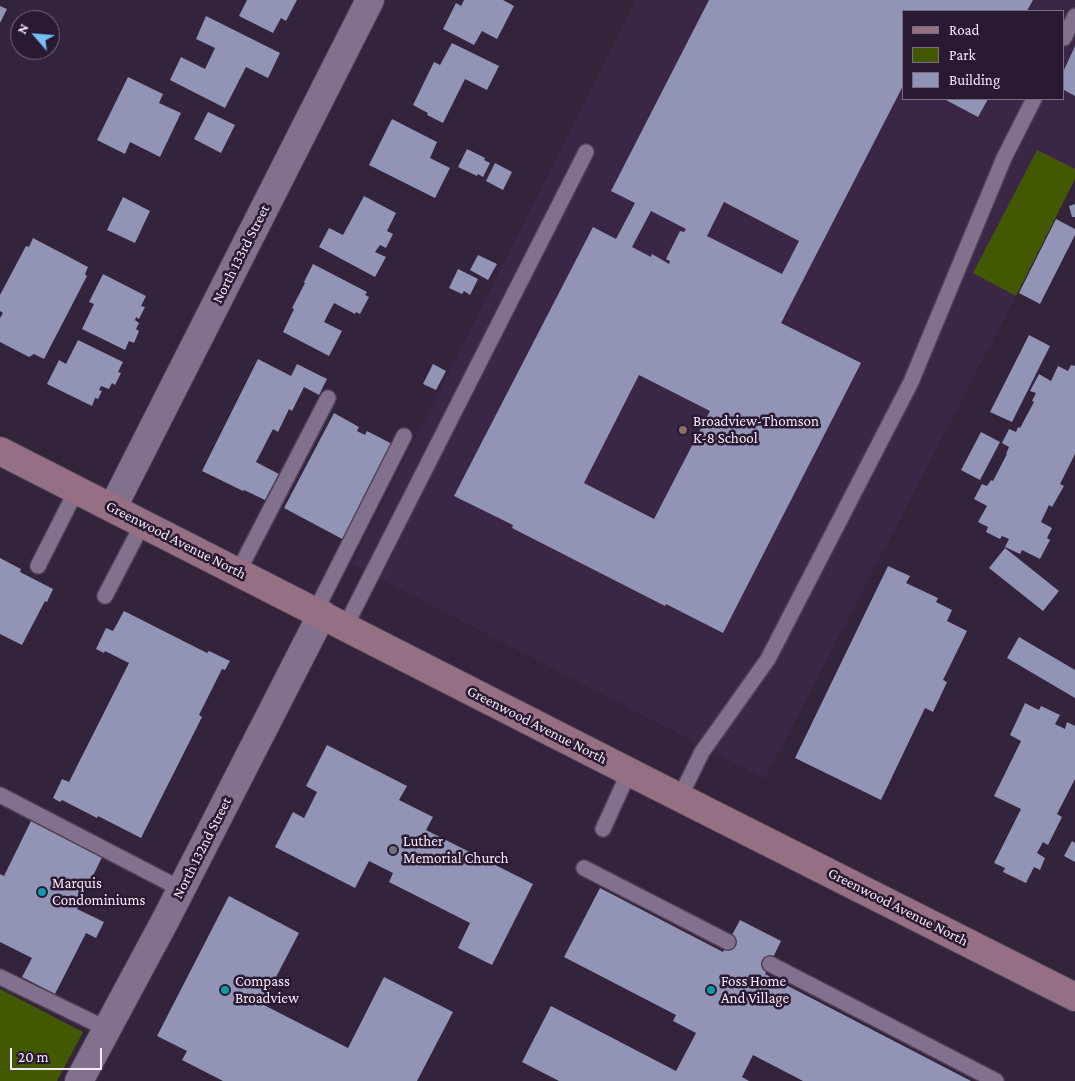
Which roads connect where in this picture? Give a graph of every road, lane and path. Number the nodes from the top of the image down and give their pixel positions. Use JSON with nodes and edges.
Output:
{"nodes":[{"id":1,"x":370,"y":0,"type":"edge"},
{"id":2,"x":1075,"y":16,"type":"edge"},
{"id":3,"x":1065,"y":36,"type":"edge"},
{"id":4,"x":1033,"y":100,"type":"edge"},
{"id":5,"x":586,"y":152,"type":"dead end"},
{"id":6,"x":328,"y":398,"type":"dead end"},
{"id":7,"x":404,"y":436,"type":"dead end"},
{"id":8,"x":0,"y":451,"type":"edge"},
{"id":9,"x":77,"y":490,"type":"junction"},
{"id":10,"x":113,"y":507,"type":"junction"},
{"id":11,"x":143,"y":523,"type":"junction"},
{"id":12,"x":38,"y":566,"type":"dead end"},
{"id":13,"x":238,"y":572,"type":"junction"},
{"id":14,"x":105,"y":596,"type":"dead end"},
{"id":15,"x":318,"y":613,"type":"junction"},
{"id":16,"x":345,"y":627,"type":"junction"},
{"id":17,"x":629,"y":772,"type":"junction"},
{"id":18,"x":0,"y":795,"type":"edge"},
{"id":19,"x":680,"y":797,"type":"junction"},
{"id":20,"x":603,"y":828,"type":"dead end"},
{"id":21,"x":584,"y":868,"type":"dead end"},
{"id":22,"x":181,"y":888,"type":"junction"},
{"id":23,"x":728,"y":942,"type":"dead end"},
{"id":24,"x":770,"y":964,"type":"dead end"},
{"id":25,"x":0,"y":976,"type":"edge"},
{"id":26,"x":1075,"y":997,"type":"edge"},
{"id":27,"x":107,"y":1029,"type":"junction"},
{"id":28,"x":79,"y":1081,"type":"edge"},
{"id":29,"x":996,"y":1081,"type":"edge"}],
"edges":[{"from":1,"to":10,"type":"street","name":"North 133rd Street"},
{"from":2,"to":3,"type":"lane"},
{"from":4,"to":19,"type":"lane"},
{"from":5,"to":16,"type":"lane"},
{"from":6,"to":13,"type":"lane"},
{"from":7,"to":15,"type":"lane"},
{"from":8,"to":9,"type":"main road","name":"Greenwood Avenue North"},
{"from":9,"to":10,"type":"main road","name":"Greenwood Avenue North"},
{"from":9,"to":12,"type":"lane"},
{"from":10,"to":11,"type":"main road","name":"Greenwood Avenue North"},
{"from":11,"to":13,"type":"main road","name":"Greenwood Avenue North"},
{"from":11,"to":14,"type":"lane"},
{"from":13,"to":15,"type":"main road","name":"Greenwood Avenue North"},
{"from":15,"to":16,"type":"main road","name":"Greenwood Avenue North"},
{"from":15,"to":22,"type":"street","name":"North 132nd Street"},
{"from":16,"to":17,"type":"main road","name":"Greenwood Avenue North"},
{"from":17,"to":19,"type":"main road","name":"Greenwood Avenue North"},
{"from":17,"to":20,"type":"lane"},
{"from":18,"to":22,"type":"lane"},
{"from":19,"to":26,"type":"main road","name":"Greenwood Avenue North"},
{"from":21,"to":23,"type":"lane"},
{"from":22,"to":27,"type":"street","name":"North 132nd Street"},
{"from":24,"to":29,"type":"lane"},
{"from":25,"to":27,"type":"lane"},
{"from":27,"to":28,"type":"street","name":"North 132nd Street"}]}
